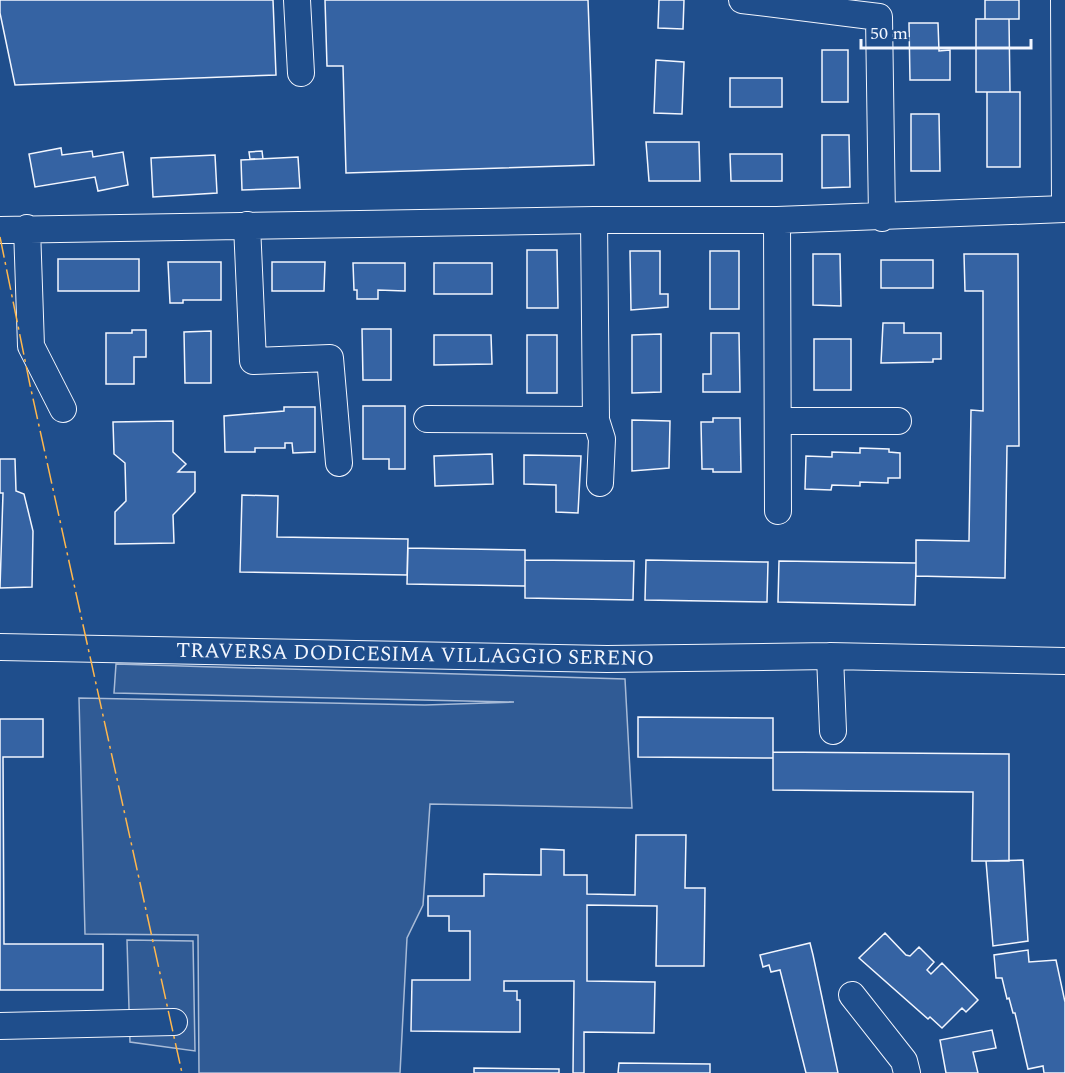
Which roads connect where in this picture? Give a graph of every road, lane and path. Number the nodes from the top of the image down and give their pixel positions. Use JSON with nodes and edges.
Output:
{"nodes":[{"id":1,"x":297,"y":0,"type":"edge"},
{"id":2,"x":742,"y":0,"type":"edge"},
{"id":3,"x":1064,"y":0,"type":"edge"},
{"id":4,"x":301,"y":73,"type":"dead end"},
{"id":5,"x":1065,"y":204,"type":"edge"},
{"id":6,"x":1065,"y":209,"type":"edge"},
{"id":7,"x":882,"y":218,"type":"junction"},
{"id":8,"x":594,"y":220,"type":"junction"},
{"id":9,"x":777,"y":220,"type":"junction"},
{"id":10,"x":247,"y":225,"type":"junction"},
{"id":11,"x":27,"y":228,"type":"junction"},
{"id":12,"x":0,"y":230,"type":"edge"},
{"id":13,"x":63,"y":409,"type":"dead end"},
{"id":14,"x":427,"y":419,"type":"dead end"},
{"id":15,"x":596,"y":420,"type":"junction"},
{"id":16,"x":778,"y":421,"type":"junction"},
{"id":17,"x":898,"y":421,"type":"dead end"},
{"id":18,"x":339,"y":463,"type":"dead end"},
{"id":19,"x":600,"y":483,"type":"dead end"},
{"id":20,"x":778,"y":511,"type":"dead end"},
{"id":21,"x":0,"y":647,"type":"edge"},
{"id":22,"x":830,"y":656,"type":"junction"},
{"id":23,"x":1065,"y":661,"type":"edge"},
{"id":24,"x":833,"y":731,"type":"dead end"},
{"id":25,"x":852,"y":994,"type":"dead end"},
{"id":26,"x":174,"y":1022,"type":"dead end"},
{"id":27,"x":0,"y":1026,"type":"edge"},
{"id":28,"x":907,"y":1073,"type":"edge"}],
"edges":[{"from":1,"to":4,"type":"street"},
{"from":2,"to":7,"type":"street"},
{"from":3,"to":5,"type":"street"},
{"from":6,"to":7,"type":"street"},
{"from":7,"to":9,"type":"street"},
{"from":8,"to":9,"type":"street"},
{"from":8,"to":10,"type":"street"},
{"from":8,"to":15,"type":"street"},
{"from":9,"to":16,"type":"street"},
{"from":10,"to":11,"type":"street"},
{"from":10,"to":18,"type":"street"},
{"from":11,"to":12,"type":"street"},
{"from":11,"to":13,"type":"street"},
{"from":14,"to":15,"type":"street"},
{"from":15,"to":19,"type":"street"},
{"from":16,"to":17,"type":"street"},
{"from":16,"to":20,"type":"street"},
{"from":21,"to":22,"type":"street","name":"TRAVERSA DODICESIMA VILLAGGIO SERENO"},
{"from":22,"to":23,"type":"street","name":"TRAVERSA DODICESIMA VILLAGGIO SERENO"},
{"from":22,"to":24,"type":"street"},
{"from":25,"to":28,"type":"street"},
{"from":26,"to":27,"type":"street"}]}
